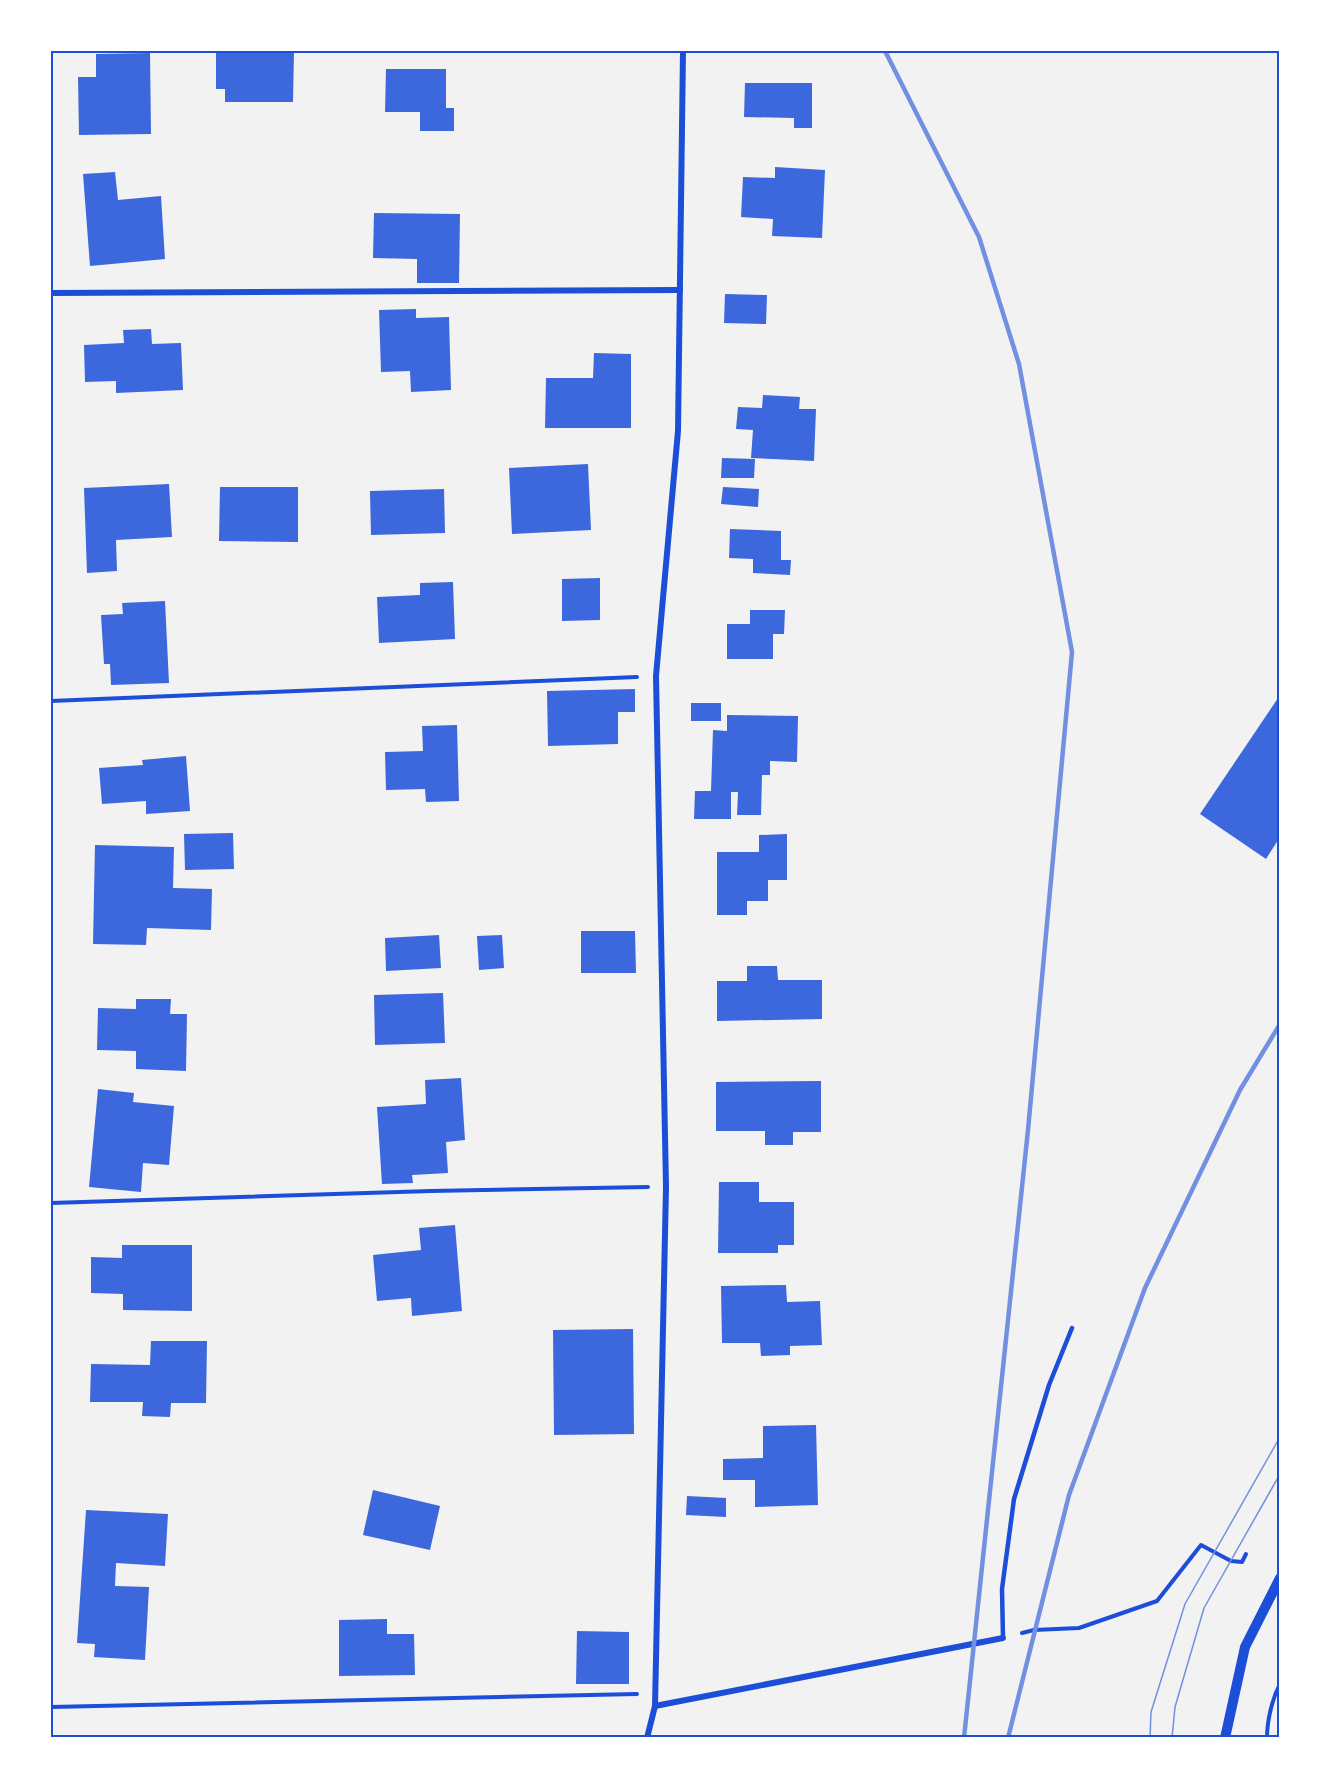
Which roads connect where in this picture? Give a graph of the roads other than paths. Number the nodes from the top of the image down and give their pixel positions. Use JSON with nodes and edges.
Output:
{"nodes":[{"id":1,"x":683,"y":51,"type":"edge"},
{"id":2,"x":681,"y":290,"type":"junction"},
{"id":3,"x":51,"y":293,"type":"edge"},
{"id":4,"x":1072,"y":1328,"type":"dead end"},
{"id":5,"x":1280,"y":1578,"type":"edge"},
{"id":6,"x":1003,"y":1638,"type":"joint"},
{"id":7,"x":656,"y":1706,"type":"junction"},
{"id":8,"x":647,"y":1738,"type":"edge"},
{"id":9,"x":1225,"y":1738,"type":"edge"}],
"edges":[{"from":1,"to":2,"type":"street"},
{"from":2,"to":3,"type":"street"},
{"from":2,"to":7,"type":"street"},
{"from":4,"to":6,"type":"lane"},
{"from":5,"to":9,"type":"street"},
{"from":6,"to":7,"type":"street"},
{"from":7,"to":8,"type":"street"}]}
